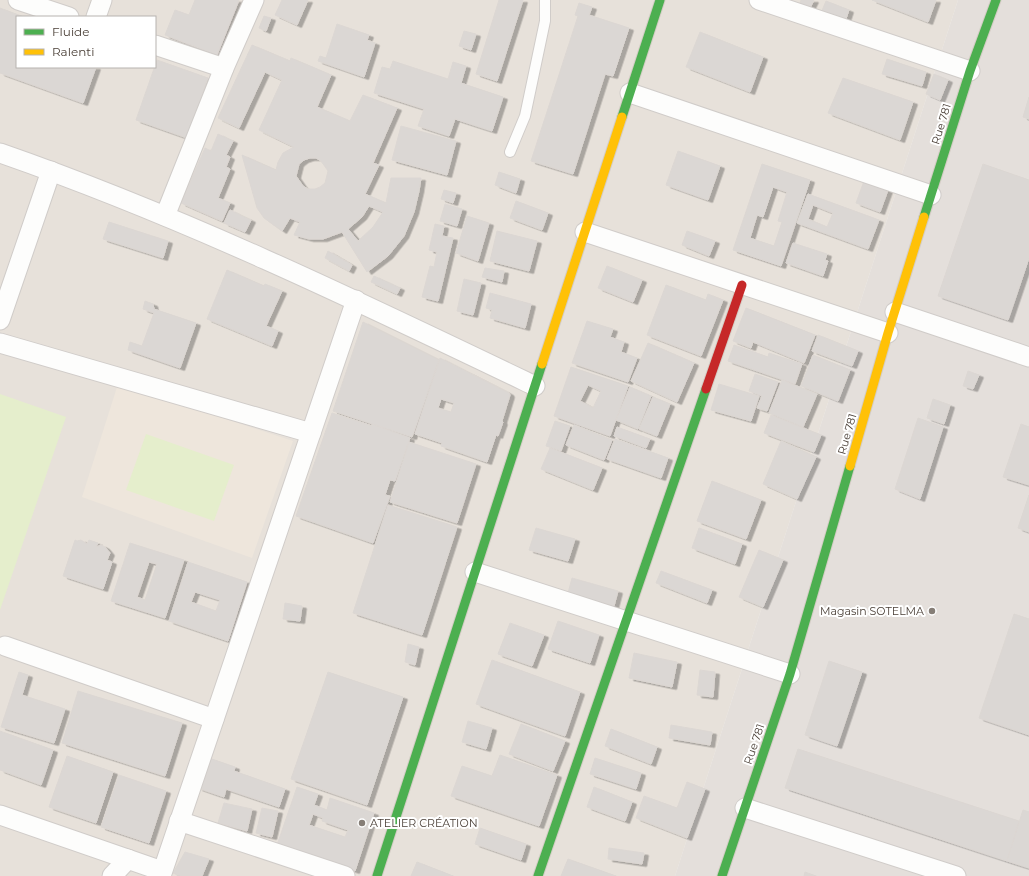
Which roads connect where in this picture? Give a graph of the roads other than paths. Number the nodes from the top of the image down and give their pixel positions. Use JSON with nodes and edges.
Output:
{"nodes":[{"id":1,"x":18,"y":0,"type":"edge"},
{"id":2,"x":102,"y":0,"type":"edge"},
{"id":3,"x":254,"y":0,"type":"edge"},
{"id":4,"x":545,"y":0,"type":"edge"},
{"id":5,"x":660,"y":0,"type":"edge"},
{"id":6,"x":759,"y":0,"type":"edge"},
{"id":7,"x":996,"y":0,"type":"edge"},
{"id":8,"x":66,"y":16,"type":"edge"},
{"id":9,"x":96,"y":16,"type":"edge"},
{"id":10,"x":156,"y":45,"type":"edge"},
{"id":11,"x":224,"y":68,"type":"junction"},
{"id":12,"x":970,"y":71,"type":"junction"},
{"id":13,"x":630,"y":93,"type":"junction"},
{"id":14,"x":510,"y":152,"type":"dead end"},
{"id":15,"x":0,"y":153,"type":"edge"},
{"id":16,"x":51,"y":171,"type":"junction"},
{"id":17,"x":931,"y":194,"type":"junction"},
{"id":18,"x":165,"y":216,"type":"junction"},
{"id":19,"x":585,"y":232,"type":"junction"},
{"id":20,"x":742,"y":285,"type":"junction"},
{"id":21,"x":356,"y":300,"type":"junction"},
{"id":22,"x":895,"y":312,"type":"junction"},
{"id":23,"x":0,"y":320,"type":"edge"},
{"id":24,"x":888,"y":333,"type":"junction"},
{"id":25,"x":0,"y":343,"type":"edge"},
{"id":26,"x":1029,"y":357,"type":"edge"},
{"id":27,"x":535,"y":386,"type":"junction"},
{"id":28,"x":311,"y":433,"type":"junction"},
{"id":29,"x":475,"y":572,"type":"junction"},
{"id":30,"x":626,"y":621,"type":"junction"},
{"id":31,"x":5,"y":646,"type":"dead end"},
{"id":32,"x":790,"y":674,"type":"junction"},
{"id":33,"x":214,"y":719,"type":"junction"},
{"id":34,"x":745,"y":808,"type":"junction"},
{"id":35,"x":0,"y":815,"type":"edge"},
{"id":36,"x":179,"y":821,"type":"junction"},
{"id":37,"x":128,"y":859,"type":"junction"},
{"id":38,"x":161,"y":874,"type":"edge"},
{"id":39,"x":112,"y":876,"type":"edge"},
{"id":40,"x":345,"y":876,"type":"edge"},
{"id":41,"x":377,"y":876,"type":"edge"},
{"id":42,"x":538,"y":876,"type":"edge"},
{"id":43,"x":722,"y":876,"type":"edge"},
{"id":44,"x":956,"y":876,"type":"edge"}],
"edges":[{"from":1,"to":8,"type":"street"},
{"from":2,"to":9,"type":"street"},
{"from":3,"to":11,"type":"street"},
{"from":4,"to":14,"type":"lane"},
{"from":5,"to":13,"type":"street"},
{"from":6,"to":12,"type":"street"},
{"from":7,"to":12,"type":"street","name":"Rue 781"},
{"from":10,"to":11,"type":"street"},
{"from":11,"to":18,"type":"street"},
{"from":12,"to":17,"type":"street","name":"Rue 781"},
{"from":13,"to":17,"type":"street"},
{"from":13,"to":19,"type":"street"},
{"from":15,"to":16,"type":"street"},
{"from":16,"to":18,"type":"street"},
{"from":16,"to":23,"type":"street"},
{"from":17,"to":22,"type":"street","name":"Rue 781"},
{"from":18,"to":21,"type":"street"},
{"from":19,"to":20,"type":"street"},
{"from":19,"to":27,"type":"street"},
{"from":20,"to":24,"type":"street"},
{"from":20,"to":30,"type":"street"},
{"from":21,"to":27,"type":"street"},
{"from":21,"to":28,"type":"street"},
{"from":22,"to":24,"type":"street","name":"Rue 781"},
{"from":22,"to":26,"type":"street"},
{"from":24,"to":32,"type":"street","name":"Rue 781"},
{"from":25,"to":28,"type":"street"},
{"from":27,"to":29,"type":"street"},
{"from":28,"to":33,"type":"street"},
{"from":29,"to":30,"type":"street"},
{"from":29,"to":41,"type":"street"},
{"from":30,"to":32,"type":"street"},
{"from":30,"to":42,"type":"street"},
{"from":31,"to":33,"type":"street"},
{"from":32,"to":34,"type":"street","name":"Rue 781"},
{"from":33,"to":36,"type":"street"},
{"from":34,"to":43,"type":"street","name":"Rue 781"},
{"from":34,"to":44,"type":"street"},
{"from":35,"to":37,"type":"street"},
{"from":36,"to":38,"type":"street"},
{"from":36,"to":40,"type":"street"},
{"from":37,"to":38,"type":"street"},
{"from":37,"to":39,"type":"street"}]}
